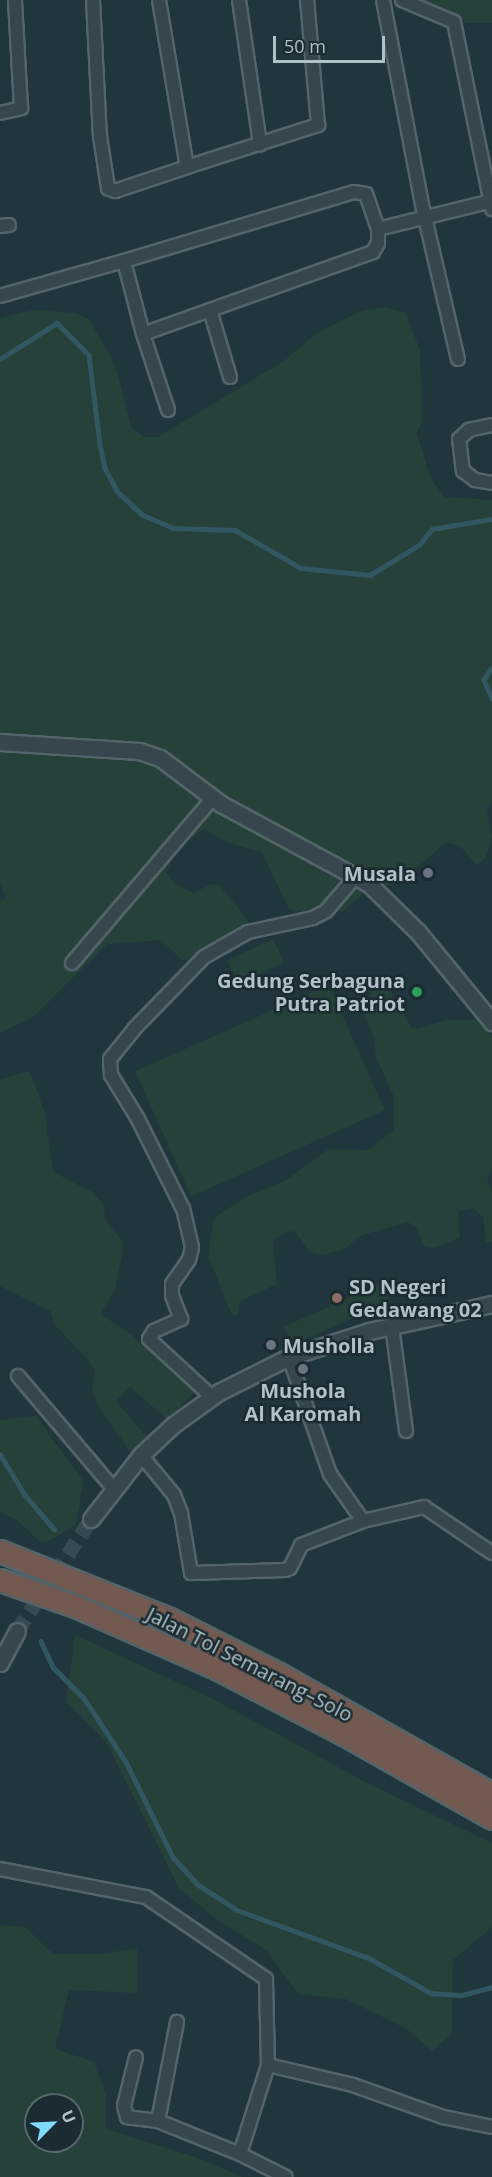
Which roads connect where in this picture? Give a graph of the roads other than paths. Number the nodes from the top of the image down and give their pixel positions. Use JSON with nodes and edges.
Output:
{"nodes":[{"id":1,"x":15,"y":0,"type":"edge"},
{"id":2,"x":93,"y":0,"type":"edge"},
{"id":3,"x":159,"y":0,"type":"edge"},
{"id":4,"x":239,"y":0,"type":"edge"},
{"id":5,"x":307,"y":0,"type":"edge"},
{"id":6,"x":383,"y":0,"type":"edge"},
{"id":7,"x":403,"y":0,"type":"edge"},
{"id":8,"x":0,"y":113,"type":"edge"},
{"id":9,"x":260,"y":144,"type":"junction"},
{"id":10,"x":187,"y":167,"type":"junction"},
{"id":11,"x":491,"y":205,"type":"edge"},
{"id":12,"x":425,"y":218,"type":"junction"},
{"id":13,"x":378,"y":229,"type":"junction"},
{"id":14,"x":124,"y":261,"type":"junction"},
{"id":15,"x":0,"y":296,"type":"edge"},
{"id":16,"x":210,"y":310,"type":"junction"},
{"id":17,"x":143,"y":334,"type":"junction"},
{"id":18,"x":458,"y":359,"type":"dead end"},
{"id":19,"x":231,"y":377,"type":"dead end"},
{"id":20,"x":168,"y":410,"type":"dead end"},
{"id":21,"x":492,"y":424,"type":"edge"},
{"id":22,"x":492,"y":483,"type":"edge"},
{"id":23,"x":0,"y":742,"type":"edge"},
{"id":24,"x":213,"y":798,"type":"junction"},
{"id":25,"x":356,"y":876,"type":"junction"},
{"id":26,"x":72,"y":963,"type":"dead end"},
{"id":27,"x":487,"y":1008,"type":"edge"},
{"id":28,"x":492,"y":1022,"type":"edge"},
{"id":29,"x":492,"y":1304,"type":"edge"},
{"id":30,"x":392,"y":1326,"type":"junction"},
{"id":31,"x":289,"y":1358,"type":"junction"},
{"id":32,"x":18,"y":1376,"type":"dead end"},
{"id":33,"x":212,"y":1396,"type":"junction"},
{"id":34,"x":406,"y":1431,"type":"dead end"},
{"id":35,"x":141,"y":1455,"type":"junction"},
{"id":36,"x":114,"y":1489,"type":"junction"},
{"id":37,"x":91,"y":1519,"type":"tunnel mouth"},
{"id":38,"x":363,"y":1521,"type":"junction"},
{"id":39,"x":0,"y":1551,"type":"edge"},
{"id":40,"x":492,"y":1553,"type":"edge"},
{"id":41,"x":0,"y":1580,"type":"edge"},
{"id":42,"x":17,"y":1631,"type":"tunnel mouth"},
{"id":43,"x":0,"y":1663,"type":"edge"},
{"id":44,"x":492,"y":1794,"type":"edge"},
{"id":45,"x":492,"y":1818,"type":"edge"},
{"id":46,"x":0,"y":1869,"type":"edge"},
{"id":47,"x":177,"y":2022,"type":"dead end"},
{"id":48,"x":136,"y":2057,"type":"dead end"},
{"id":49,"x":268,"y":2065,"type":"junction"},
{"id":50,"x":158,"y":2121,"type":"junction"},
{"id":51,"x":492,"y":2127,"type":"edge"},
{"id":52,"x":240,"y":2154,"type":"junction"},
{"id":53,"x":286,"y":2177,"type":"edge"}],
"edges":[{"from":1,"to":8,"type":"street"},
{"from":2,"to":10,"type":"street"},
{"from":3,"to":10,"type":"street"},
{"from":4,"to":9,"type":"street"},
{"from":5,"to":9,"type":"street"},
{"from":6,"to":12,"type":"street"},
{"from":7,"to":11,"type":"street"},
{"from":9,"to":10,"type":"street"},
{"from":11,"to":12,"type":"street"},
{"from":12,"to":13,"type":"street"},
{"from":12,"to":18,"type":"street"},
{"from":13,"to":14,"type":"street"},
{"from":13,"to":16,"type":"street"},
{"from":14,"to":15,"type":"street"},
{"from":14,"to":17,"type":"street"},
{"from":16,"to":17,"type":"street"},
{"from":16,"to":19,"type":"street"},
{"from":17,"to":20,"type":"street"},
{"from":21,"to":22,"type":"street"},
{"from":23,"to":24,"type":"street"},
{"from":24,"to":25,"type":"street"},
{"from":24,"to":26,"type":"street"},
{"from":25,"to":27,"type":"street"},
{"from":25,"to":33,"type":"street"},
{"from":27,"to":28,"type":"street"},
{"from":29,"to":30,"type":"street"},
{"from":30,"to":31,"type":"street"},
{"from":30,"to":34,"type":"street"},
{"from":31,"to":33,"type":"street"},
{"from":31,"to":38,"type":"street"},
{"from":32,"to":36,"type":"street"},
{"from":33,"to":35,"type":"street"},
{"from":35,"to":36,"type":"street"},
{"from":35,"to":38,"type":"street"},
{"from":36,"to":37,"type":"street"},
{"from":38,"to":40,"type":"street"},
{"from":39,"to":44,"type":"highway","name":"Jalan Tol Semarang–Solo"},
{"from":41,"to":45,"type":"highway","name":"Jalan Tol Semarang–Solo"},
{"from":42,"to":43,"type":"street"},
{"from":46,"to":49,"type":"street"},
{"from":47,"to":50,"type":"street"},
{"from":48,"to":50,"type":"street"},
{"from":49,"to":51,"type":"street"},
{"from":49,"to":52,"type":"street"},
{"from":50,"to":52,"type":"street"},
{"from":52,"to":53,"type":"street"}]}
